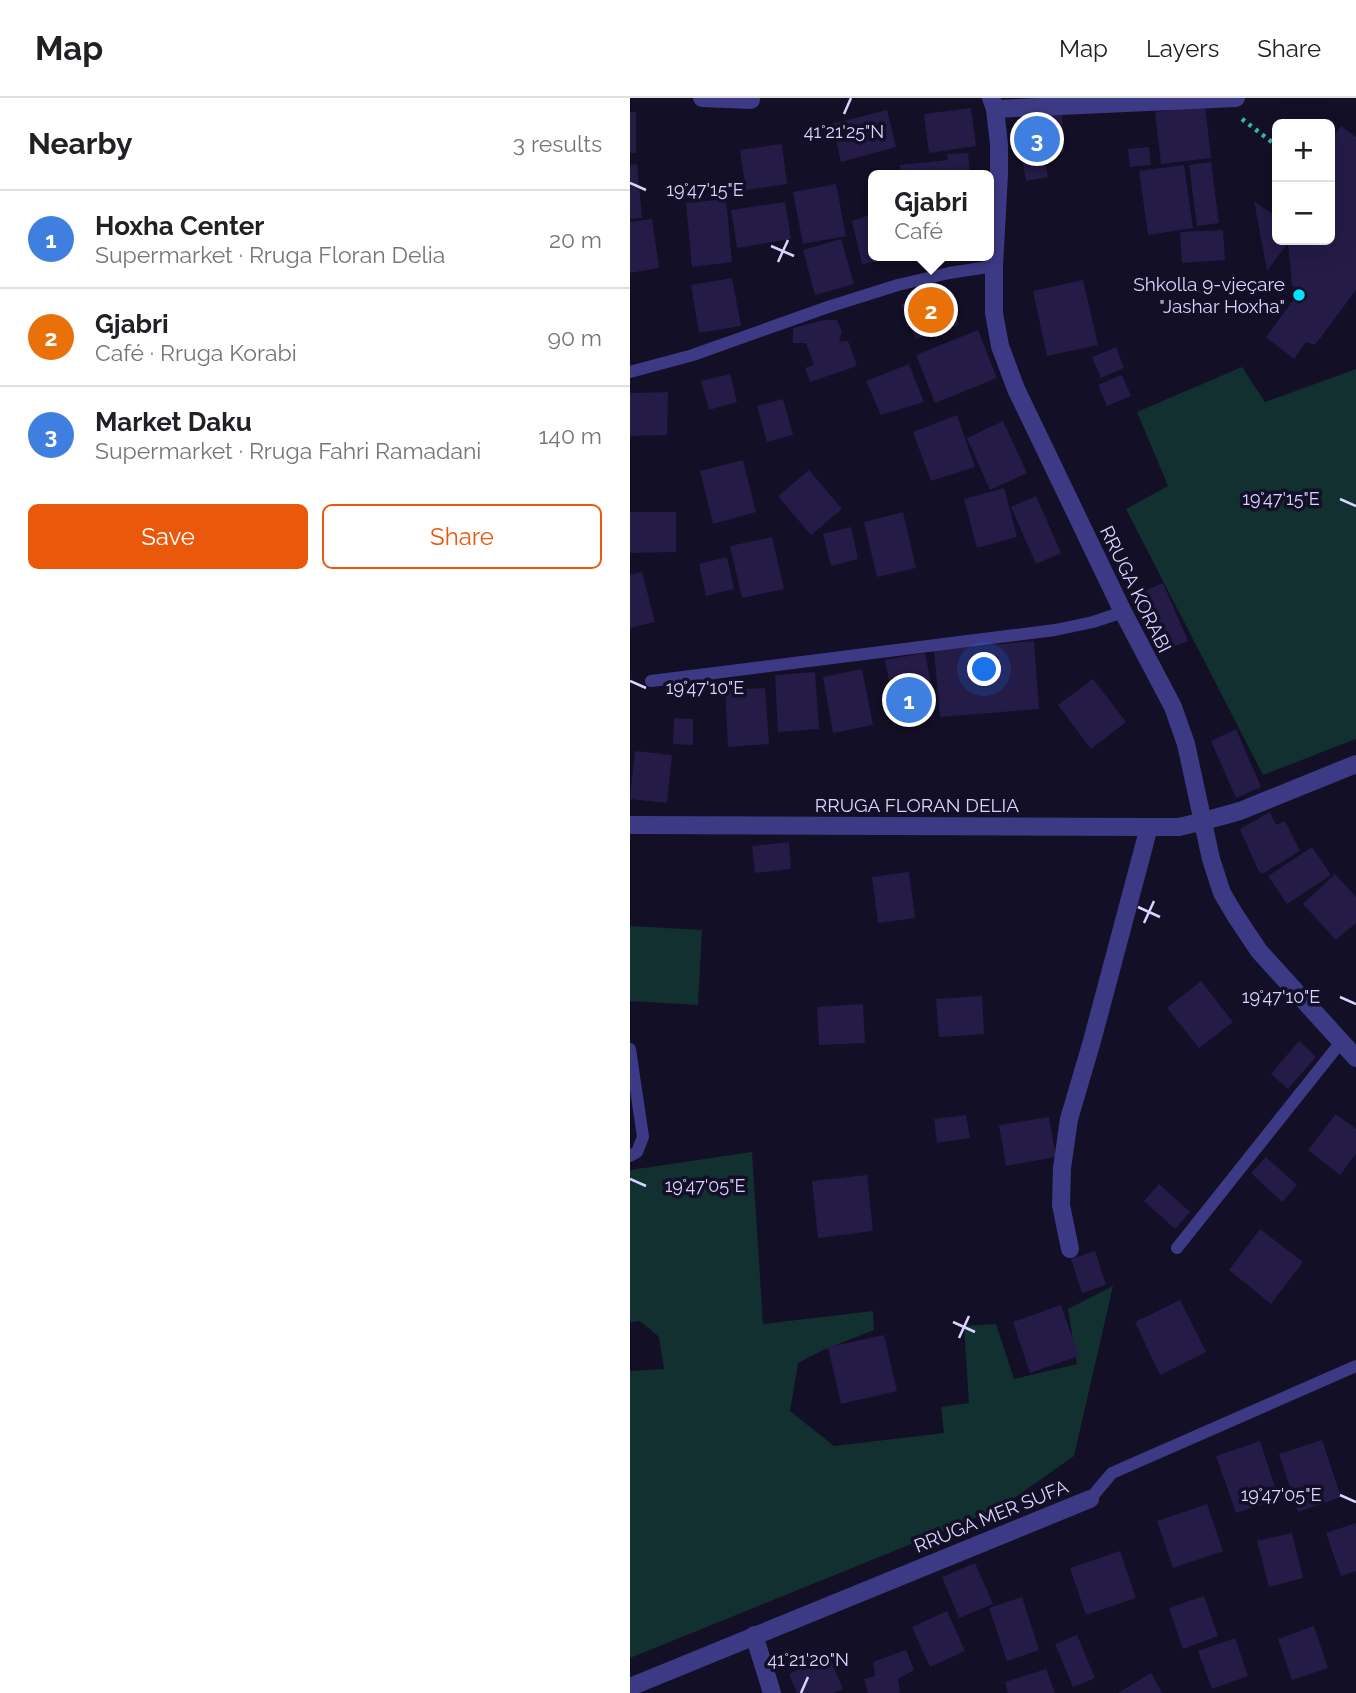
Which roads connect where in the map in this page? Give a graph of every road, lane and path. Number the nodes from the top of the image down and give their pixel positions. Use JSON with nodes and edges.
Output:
{"nodes":[{"id":1,"x":702,"y":98,"type":"edge"},
{"id":2,"x":751,"y":98,"type":"edge"},
{"id":3,"x":993,"y":103,"type":"edge"},
{"id":4,"x":1237,"y":107,"type":"edge"},
{"id":5,"x":1272,"y":141,"type":"edge"},
{"id":6,"x":994,"y":266,"type":"junction"},
{"id":7,"x":630,"y":372,"type":"edge"},
{"id":8,"x":1124,"y":612,"type":"junction"},
{"id":9,"x":651,"y":681,"type":"dead end"},
{"id":10,"x":1356,"y":764,"type":"edge"},
{"id":11,"x":1204,"y":821,"type":"junction"},
{"id":12,"x":630,"y":825,"type":"edge"},
{"id":13,"x":1149,"y":827,"type":"junction"},
{"id":14,"x":1341,"y":1042,"type":"junction"},
{"id":15,"x":630,"y":1049,"type":"edge"},
{"id":16,"x":1356,"y":1058,"type":"edge"},
{"id":17,"x":630,"y":1156,"type":"edge"},
{"id":18,"x":1177,"y":1248,"type":"dead end"},
{"id":19,"x":1070,"y":1249,"type":"dead end"},
{"id":20,"x":1356,"y":1366,"type":"edge"},
{"id":21,"x":1090,"y":1499,"type":"joint"},
{"id":22,"x":754,"y":1635,"type":"junction"},
{"id":23,"x":630,"y":1687,"type":"edge"},
{"id":24,"x":772,"y":1693,"type":"edge"}],
"edges":[{"from":1,"to":2,"type":"street"},
{"from":3,"to":4,"type":"street"},
{"from":3,"to":6,"type":"street","name":"RRUGA KORABI"},
{"from":4,"to":5,"type":"path"},
{"from":6,"to":7,"type":"lane"},
{"from":6,"to":8,"type":"street","name":"RRUGA KORABI"},
{"from":8,"to":9,"type":"lane"},
{"from":8,"to":11,"type":"street","name":"RRUGA KORABI"},
{"from":10,"to":11,"type":"street","name":"RRUGA FLORAN DELIA"},
{"from":11,"to":13,"type":"street","name":"RRUGA FLORAN DELIA"},
{"from":11,"to":14,"type":"street","name":"RRUGA KORABI"},
{"from":12,"to":13,"type":"street","name":"RRUGA FLORAN DELIA"},
{"from":13,"to":19,"type":"street"},
{"from":14,"to":16,"type":"street","name":"RRUGA KORABI"},
{"from":14,"to":18,"type":"lane"},
{"from":15,"to":17,"type":"lane"},
{"from":20,"to":21,"type":"lane","name":"RRUGA MER SUFA"},
{"from":21,"to":22,"type":"street","name":"RRUGA MER SUFA"},
{"from":22,"to":23,"type":"street","name":"RRUGA MER SUFA"},
{"from":22,"to":24,"type":"street"}]}
